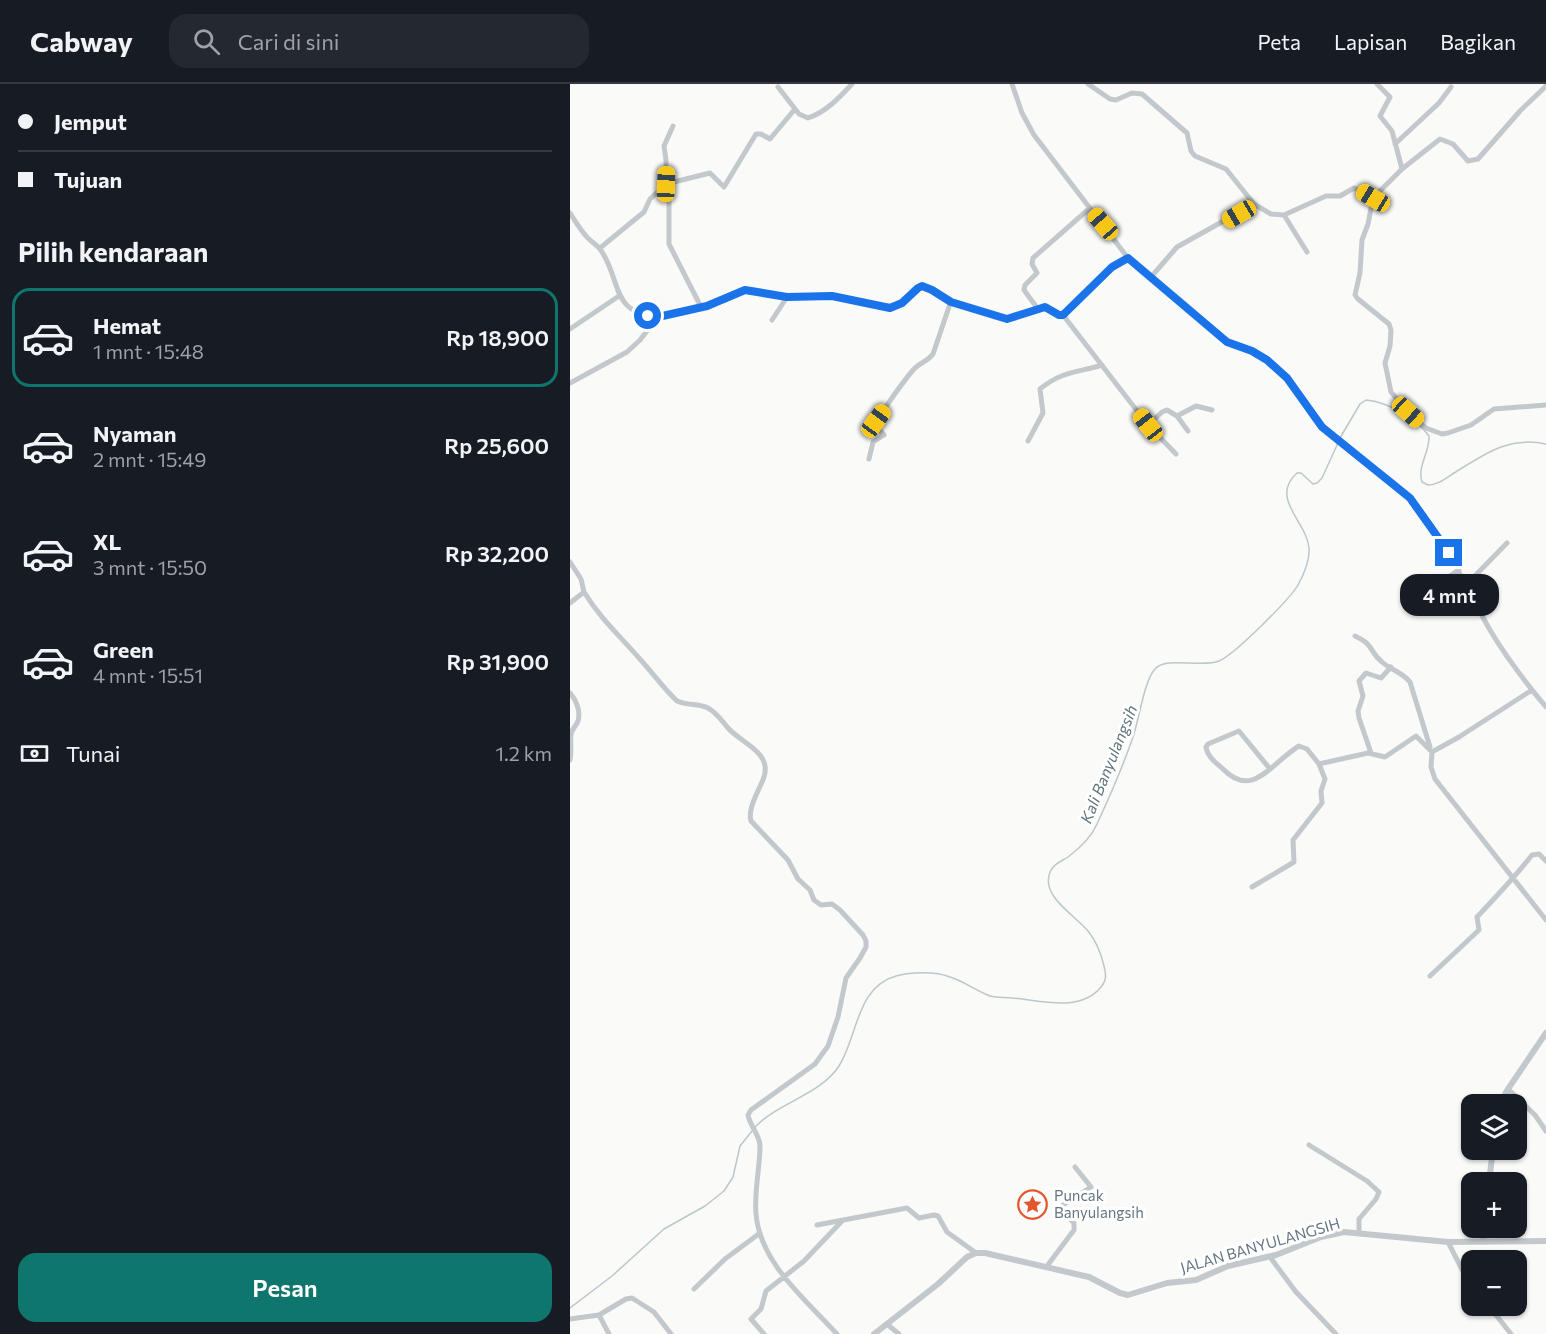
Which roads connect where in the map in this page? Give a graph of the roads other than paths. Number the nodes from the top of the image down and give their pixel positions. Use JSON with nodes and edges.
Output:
{"nodes":[{"id":1,"x":852,"y":84,"type":"edge"},
{"id":2,"x":1088,"y":84,"type":"edge"},
{"id":3,"x":1377,"y":84,"type":"edge"},
{"id":4,"x":1013,"y":85,"type":"edge"},
{"id":5,"x":1546,"y":86,"type":"edge"},
{"id":6,"x":778,"y":87,"type":"dead end"},
{"id":7,"x":1451,"y":87,"type":"dead end"},
{"id":8,"x":795,"y":109,"type":"junction"},
{"id":9,"x":674,"y":126,"type":"dead end"},
{"id":10,"x":1395,"y":144,"type":"junction"},
{"id":11,"x":1402,"y":169,"type":"junction"},
{"id":12,"x":666,"y":184,"type":"junction"},
{"id":13,"x":1373,"y":198,"type":"junction"},
{"id":14,"x":1254,"y":204,"type":"junction"},
{"id":15,"x":1090,"y":208,"type":"junction"},
{"id":16,"x":570,"y":213,"type":"edge"},
{"id":17,"x":1284,"y":215,"type":"junction"},
{"id":18,"x":600,"y":248,"type":"junction"},
{"id":19,"x":1307,"y":252,"type":"dead end"},
{"id":20,"x":1128,"y":258,"type":"junction"},
{"id":21,"x":1151,"y":277,"type":"junction"},
{"id":22,"x":618,"y":296,"type":"junction"},
{"id":23,"x":787,"y":297,"type":"junction"},
{"id":24,"x":951,"y":302,"type":"junction"},
{"id":25,"x":701,"y":307,"type":"junction"},
{"id":26,"x":1038,"y":309,"type":"junction"},
{"id":27,"x":1063,"y":315,"type":"junction"},
{"id":28,"x":658,"y":317,"type":"junction"},
{"id":29,"x":772,"y":320,"type":"dead end"},
{"id":30,"x":570,"y":329,"type":"edge"},
{"id":31,"x":1102,"y":366,"type":"junction"},
{"id":32,"x":570,"y":383,"type":"edge"},
{"id":33,"x":1546,"y":405,"type":"edge"},
{"id":34,"x":1212,"y":410,"type":"dead end"},
{"id":35,"x":1177,"y":416,"type":"junction"},
{"id":36,"x":1148,"y":425,"type":"junction"},
{"id":37,"x":1188,"y":431,"type":"dead end"},
{"id":38,"x":1028,"y":441,"type":"dead end"},
{"id":39,"x":1176,"y":454,"type":"dead end"},
{"id":40,"x":869,"y":459,"type":"dead end"},
{"id":41,"x":1507,"y":543,"type":"dead end"},
{"id":42,"x":570,"y":562,"type":"edge"},
{"id":43,"x":1459,"y":570,"type":"junction"},
{"id":44,"x":1466,"y":585,"type":"junction"},
{"id":45,"x":1426,"y":591,"type":"dead end"},
{"id":46,"x":584,"y":592,"type":"junction"},
{"id":47,"x":570,"y":603,"type":"edge"},
{"id":48,"x":1354,"y":636,"type":"dead end"},
{"id":49,"x":1391,"y":668,"type":"junction"},
{"id":50,"x":1532,"y":690,"type":"junction"},
{"id":51,"x":570,"y":693,"type":"edge"},
{"id":52,"x":1546,"y":707,"type":"edge"},
{"id":53,"x":1431,"y":751,"type":"junction"},
{"id":54,"x":1371,"y":753,"type":"junction"},
{"id":55,"x":570,"y":760,"type":"edge"},
{"id":56,"x":1319,"y":764,"type":"junction"},
{"id":57,"x":1270,"y":769,"type":"junction"},
{"id":58,"x":1546,"y":861,"type":"edge"},
{"id":59,"x":1512,"y":879,"type":"junction"},
{"id":60,"x":1252,"y":887,"type":"dead end"},
{"id":61,"x":1546,"y":920,"type":"edge"},
{"id":62,"x":1430,"y":976,"type":"dead end"},
{"id":63,"x":1546,"y":1033,"type":"edge"},
{"id":64,"x":1508,"y":1089,"type":"junction"},
{"id":65,"x":1505,"y":1094,"type":"edge"},
{"id":66,"x":1546,"y":1131,"type":"edge"},
{"id":67,"x":1309,"y":1145,"type":"dead end"},
{"id":68,"x":1076,"y":1167,"type":"dead end"},
{"id":69,"x":843,"y":1220,"type":"junction"},
{"id":70,"x":818,"y":1225,"type":"dead end"},
{"id":71,"x":1359,"y":1232,"type":"junction"},
{"id":72,"x":760,"y":1233,"type":"junction"},
{"id":73,"x":1484,"y":1238,"type":"edge"},
{"id":74,"x":1546,"y":1241,"type":"edge"},
{"id":75,"x":1448,"y":1242,"type":"junction"},
{"id":76,"x":1483,"y":1242,"type":"junction"},
{"id":77,"x":976,"y":1253,"type":"junction"},
{"id":78,"x":1270,"y":1257,"type":"junction"},
{"id":79,"x":1047,"y":1266,"type":"junction"},
{"id":80,"x":1461,"y":1267,"type":"edge"},
{"id":81,"x":785,"y":1277,"type":"junction"},
{"id":82,"x":694,"y":1289,"type":"dead end"},
{"id":83,"x":599,"y":1315,"type":"junction"},
{"id":84,"x":1497,"y":1316,"type":"edge"},
{"id":85,"x":570,"y":1319,"type":"edge"},
{"id":86,"x":888,"y":1325,"type":"junction"},
{"id":87,"x":609,"y":1334,"type":"edge"},
{"id":88,"x":671,"y":1334,"type":"edge"},
{"id":89,"x":764,"y":1334,"type":"edge"},
{"id":90,"x":837,"y":1334,"type":"edge"},
{"id":91,"x":874,"y":1334,"type":"edge"},
{"id":92,"x":899,"y":1334,"type":"edge"},
{"id":93,"x":1336,"y":1334,"type":"edge"},
{"id":94,"x":1511,"y":1334,"type":"edge"}],
"edges":[{"from":1,"to":8,"type":"street"},
{"from":2,"to":14,"type":"street"},
{"from":3,"to":10,"type":"street"},
{"from":4,"to":15,"type":"street"},
{"from":5,"to":11,"type":"street"},
{"from":6,"to":8,"type":"street"},
{"from":7,"to":10,"type":"street"},
{"from":8,"to":12,"type":"street"},
{"from":9,"to":12,"type":"street"},
{"from":10,"to":11,"type":"street"},
{"from":11,"to":13,"type":"street"},
{"from":12,"to":18,"type":"street"},
{"from":12,"to":25,"type":"street"},
{"from":13,"to":17,"type":"street"},
{"from":13,"to":33,"type":"street"},
{"from":14,"to":17,"type":"street"},
{"from":14,"to":21,"type":"street"},
{"from":15,"to":20,"type":"street"},
{"from":15,"to":26,"type":"street"},
{"from":16,"to":18,"type":"street"},
{"from":17,"to":19,"type":"street"},
{"from":18,"to":22,"type":"street"},
{"from":20,"to":21,"type":"street"},
{"from":20,"to":27,"type":"street"},
{"from":21,"to":43,"type":"street"},
{"from":22,"to":28,"type":"street"},
{"from":22,"to":30,"type":"street"},
{"from":23,"to":24,"type":"street"},
{"from":23,"to":25,"type":"street"},
{"from":23,"to":29,"type":"street"},
{"from":24,"to":26,"type":"street"},
{"from":24,"to":40,"type":"street"},
{"from":25,"to":28,"type":"street"},
{"from":26,"to":27,"type":"street"},
{"from":27,"to":31,"type":"street"},
{"from":28,"to":32,"type":"street"},
{"from":31,"to":36,"type":"street"},
{"from":31,"to":38,"type":"street"},
{"from":34,"to":35,"type":"street"},
{"from":35,"to":36,"type":"street"},
{"from":35,"to":37,"type":"street"},
{"from":36,"to":39,"type":"street"},
{"from":41,"to":44,"type":"street"},
{"from":42,"to":46,"type":"street"},
{"from":43,"to":44,"type":"street"},
{"from":43,"to":45,"type":"street"},
{"from":44,"to":50,"type":"street"},
{"from":46,"to":47,"type":"street"},
{"from":46,"to":72,"type":"street"},
{"from":48,"to":49,"type":"street"},
{"from":49,"to":53,"type":"street"},
{"from":49,"to":54,"type":"street"},
{"from":50,"to":52,"type":"street"},
{"from":50,"to":53,"type":"street"},
{"from":51,"to":55,"type":"street"},
{"from":53,"to":54,"type":"street"},
{"from":53,"to":59,"type":"street"},
{"from":54,"to":56,"type":"street"},
{"from":56,"to":57,"type":"street"},
{"from":56,"to":60,"type":"street"},
{"from":57,"to":57,"type":"street"},
{"from":58,"to":59,"type":"street"},
{"from":59,"to":61,"type":"street"},
{"from":59,"to":62,"type":"street"},
{"from":63,"to":64,"type":"street"},
{"from":64,"to":65,"type":"street"},
{"from":64,"to":66,"type":"street"},
{"from":67,"to":71,"type":"street"},
{"from":68,"to":79,"type":"street"},
{"from":69,"to":70,"type":"street"},
{"from":69,"to":77,"type":"street"},
{"from":69,"to":81,"type":"street"},
{"from":71,"to":75,"type":"street","name":"JALAN BANYULANGSIH"},
{"from":71,"to":78,"type":"street","name":"JALAN BANYULANGSIH"},
{"from":72,"to":81,"type":"street"},
{"from":72,"to":82,"type":"street"},
{"from":73,"to":76,"type":"street"},
{"from":74,"to":76,"type":"street","name":"JALAN BANYULANGSIH"},
{"from":75,"to":76,"type":"street","name":"JALAN BANYULANGSIH"},
{"from":75,"to":80,"type":"street"},
{"from":77,"to":79,"type":"street","name":"JALAN BANYULANGSIH"},
{"from":77,"to":86,"type":"street"},
{"from":78,"to":79,"type":"street","name":"JALAN BANYULANGSIH"},
{"from":78,"to":93,"type":"street"},
{"from":81,"to":89,"type":"street"},
{"from":81,"to":90,"type":"street"},
{"from":83,"to":85,"type":"street"},
{"from":83,"to":87,"type":"street"},
{"from":83,"to":88,"type":"street"},
{"from":84,"to":94,"type":"street"},
{"from":86,"to":91,"type":"street"},
{"from":86,"to":92,"type":"street"}]}
